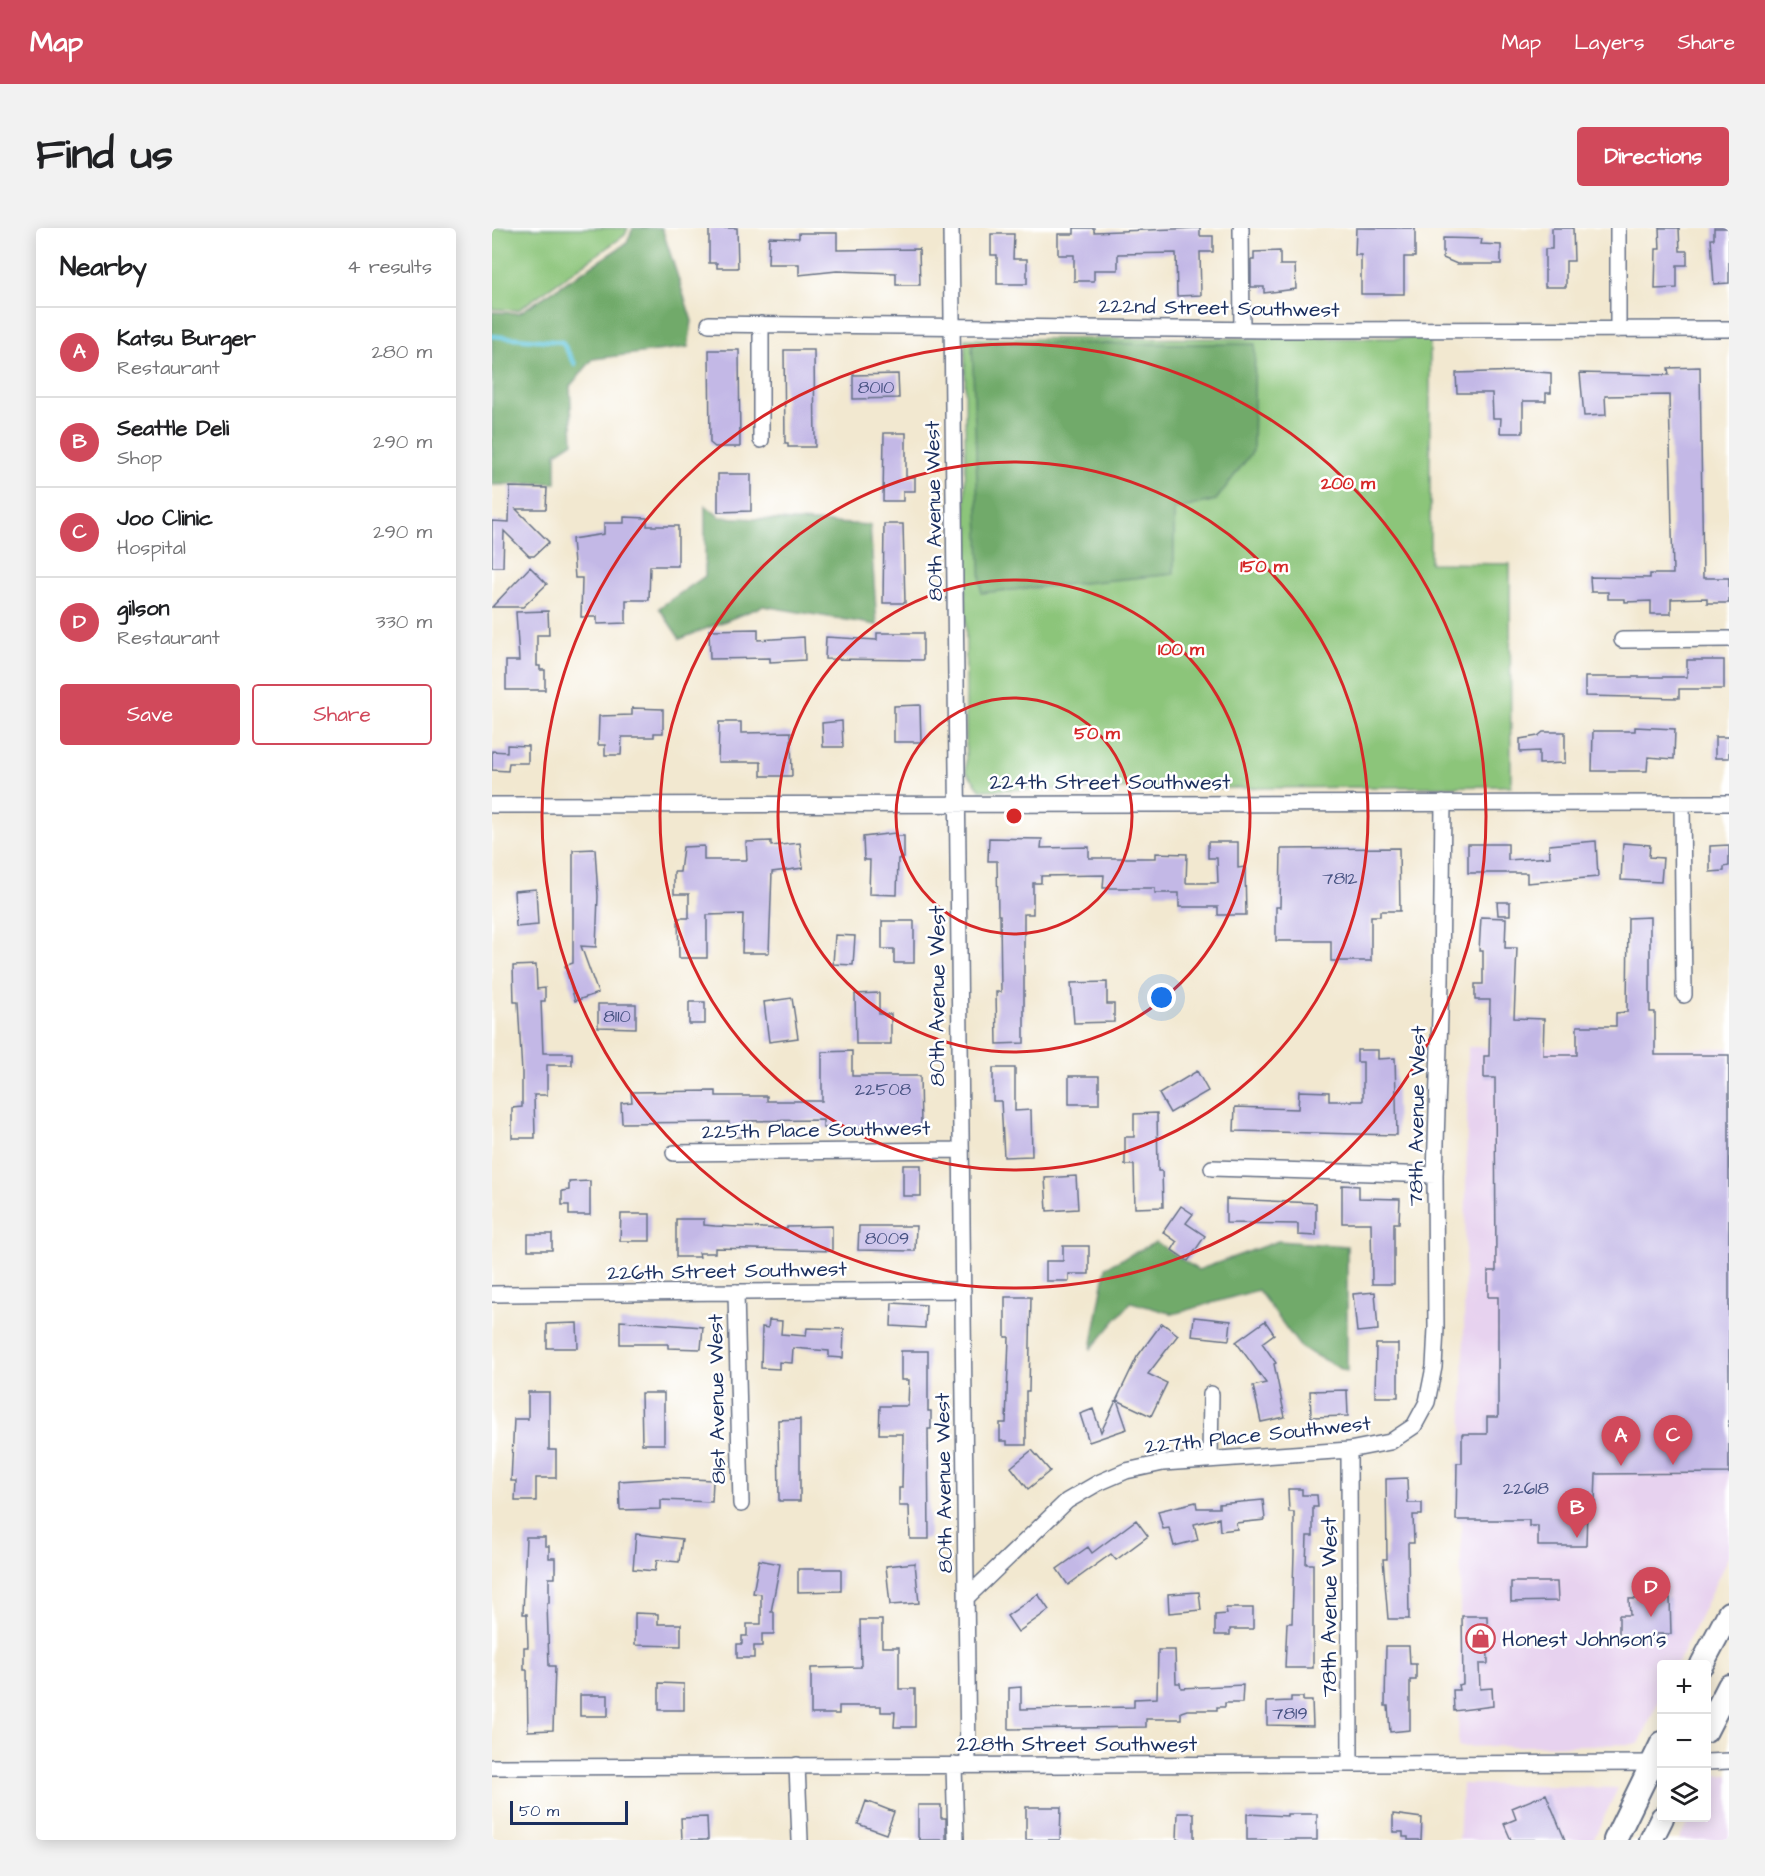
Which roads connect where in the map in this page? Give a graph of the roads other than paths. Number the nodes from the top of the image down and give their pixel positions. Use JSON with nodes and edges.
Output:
{"nodes":[{"id":1,"x":951,"y":228,"type":"edge"},
{"id":2,"x":1241,"y":228,"type":"edge"},
{"id":3,"x":1618,"y":228,"type":"edge"},
{"id":4,"x":709,"y":324,"type":"dead end"},
{"id":5,"x":761,"y":324,"type":"junction"},
{"id":6,"x":951,"y":325,"type":"junction"},
{"id":7,"x":1729,"y":329,"type":"edge"},
{"id":8,"x":1242,"y":330,"type":"junction"},
{"id":9,"x":1618,"y":330,"type":"junction"},
{"id":10,"x":761,"y":440,"type":"dead end"},
{"id":11,"x":1729,"y":639,"type":"edge"},
{"id":12,"x":1622,"y":640,"type":"dead end"},
{"id":13,"x":957,"y":803,"type":"junction"},
{"id":14,"x":1443,"y":803,"type":"junction"},
{"id":15,"x":1682,"y":803,"type":"junction"},
{"id":16,"x":1729,"y":803,"type":"edge"},
{"id":17,"x":492,"y":805,"type":"edge"},
{"id":18,"x":1684,"y":994,"type":"dead end"},
{"id":19,"x":959,"y":1150,"type":"junction"},
{"id":20,"x":674,"y":1153,"type":"dead end"},
{"id":21,"x":1212,"y":1168,"type":"dead end"},
{"id":22,"x":1435,"y":1175,"type":"junction"},
{"id":23,"x":963,"y":1290,"type":"junction"},
{"id":24,"x":736,"y":1292,"type":"junction"},
{"id":25,"x":492,"y":1294,"type":"edge"},
{"id":26,"x":1211,"y":1394,"type":"dead end"},
{"id":27,"x":1414,"y":1426,"type":"joint"},
{"id":28,"x":1349,"y":1450,"type":"junction"},
{"id":29,"x":1210,"y":1458,"type":"junction"},
{"id":30,"x":741,"y":1504,"type":"dead end"},
{"id":31,"x":967,"y":1597,"type":"junction"},
{"id":32,"x":1729,"y":1613,"type":"edge"},
{"id":33,"x":1705,"y":1660,"type":"edge"},
{"id":34,"x":1729,"y":1686,"type":"edge"},
{"id":35,"x":1711,"y":1723,"type":"edge"},
{"id":36,"x":1729,"y":1761,"type":"edge"},
{"id":37,"x":1711,"y":1762,"type":"edge"},
{"id":38,"x":1657,"y":1763,"type":"edge"},
{"id":39,"x":1350,"y":1764,"type":"junction"},
{"id":40,"x":797,"y":1765,"type":"junction"},
{"id":41,"x":961,"y":1765,"type":"junction"},
{"id":42,"x":492,"y":1767,"type":"edge"},
{"id":43,"x":1660,"y":1822,"type":"edge"},
{"id":44,"x":800,"y":1840,"type":"edge"},
{"id":45,"x":956,"y":1840,"type":"edge"},
{"id":46,"x":1615,"y":1840,"type":"edge"},
{"id":47,"x":1651,"y":1840,"type":"edge"}],
"edges":[{"from":1,"to":6,"type":"street","name":"80th Avenue West"},
{"from":2,"to":8,"type":"street"},
{"from":3,"to":9,"type":"street"},
{"from":4,"to":5,"type":"street","name":"222nd Street Southwest"},
{"from":5,"to":6,"type":"street","name":"222nd Street Southwest"},
{"from":5,"to":10,"type":"street"},
{"from":6,"to":8,"type":"street","name":"222nd Street Southwest"},
{"from":6,"to":13,"type":"street","name":"80th Avenue West"},
{"from":7,"to":9,"type":"street","name":"222nd Street Southwest"},
{"from":8,"to":9,"type":"street","name":"222nd Street Southwest"},
{"from":11,"to":12,"type":"street"},
{"from":13,"to":14,"type":"street","name":"224th Street Southwest"},
{"from":13,"to":17,"type":"street","name":"224th Street Southwest"},
{"from":13,"to":19,"type":"street","name":"80th Avenue West"},
{"from":14,"to":15,"type":"street","name":"224th Street Southwest"},
{"from":14,"to":22,"type":"street","name":"78th Avenue West"},
{"from":15,"to":16,"type":"street","name":"224th Street Southwest"},
{"from":15,"to":18,"type":"street"},
{"from":19,"to":20,"type":"street","name":"225th Place Southwest"},
{"from":19,"to":23,"type":"street","name":"80th Avenue West"},
{"from":21,"to":22,"type":"street"},
{"from":22,"to":27,"type":"street","name":"78th Avenue West"},
{"from":23,"to":24,"type":"street","name":"226th Street Southwest"},
{"from":23,"to":31,"type":"street","name":"80th Avenue West"},
{"from":24,"to":25,"type":"street","name":"226th Street Southwest"},
{"from":24,"to":30,"type":"street","name":"81st Avenue West"},
{"from":26,"to":29,"type":"street"},
{"from":27,"to":28,"type":"street","name":"227th Place Southwest"},
{"from":28,"to":29,"type":"street","name":"227th Place Southwest"},
{"from":28,"to":39,"type":"street","name":"78th Avenue West"},
{"from":29,"to":31,"type":"street","name":"227th Place Southwest"},
{"from":31,"to":41,"type":"street","name":"80th Avenue West"},
{"from":32,"to":33,"type":"highway"},
{"from":34,"to":35,"type":"highway"},
{"from":36,"to":37,"type":"street"},
{"from":38,"to":39,"type":"street","name":"228th Street Southwest"},
{"from":38,"to":46,"type":"highway"},
{"from":39,"to":41,"type":"street","name":"228th Street Southwest"},
{"from":40,"to":41,"type":"street","name":"228th Street Southwest"},
{"from":40,"to":42,"type":"street","name":"228th Street Southwest"},
{"from":40,"to":44,"type":"street"},
{"from":41,"to":45,"type":"street","name":"80th Avenue West"},
{"from":43,"to":47,"type":"highway"}]}
